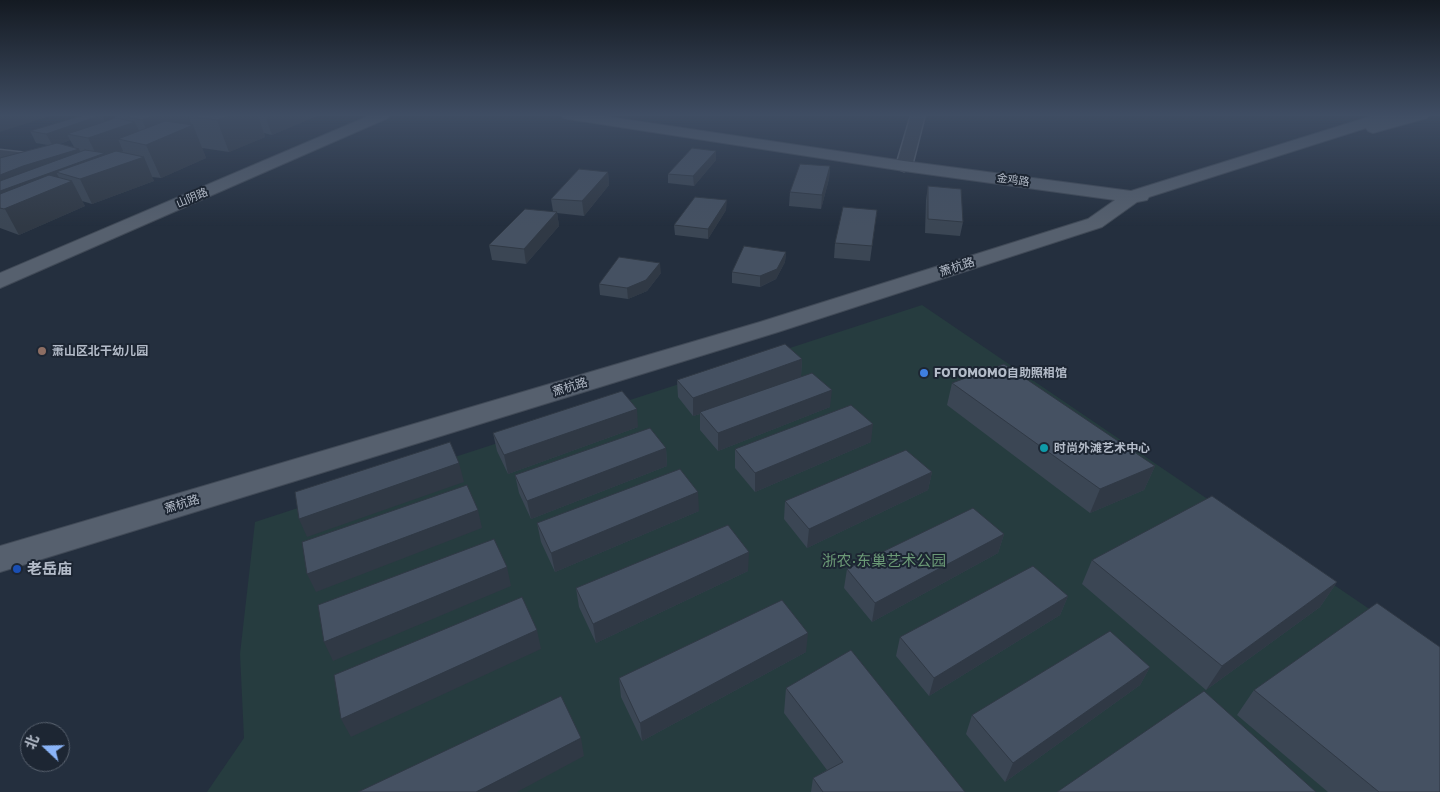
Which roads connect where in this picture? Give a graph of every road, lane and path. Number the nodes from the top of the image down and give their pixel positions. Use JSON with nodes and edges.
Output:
{"nodes":[{"id":1,"x":265,"y":152,"type":"edge"},
{"id":2,"x":298,"y":152,"type":"edge"},
{"id":3,"x":812,"y":152,"type":"edge"},
{"id":4,"x":908,"y":152,"type":"edge"},
{"id":5,"x":1272,"y":152,"type":"edge"},
{"id":6,"x":1298,"y":152,"type":"edge"},
{"id":7,"x":0,"y":154,"type":"edge"},
{"id":8,"x":904,"y":166,"type":"junction"},
{"id":9,"x":0,"y":170,"type":"edge"},
{"id":10,"x":1132,"y":196,"type":"junction"},
{"id":11,"x":54,"y":239,"type":"dead end"},
{"id":12,"x":0,"y":281,"type":"edge"},
{"id":13,"x":0,"y":559,"type":"edge"}],
"edges":[{"from":1,"to":11,"type":"main road","name":"山阴路"},
{"from":2,"to":12,"type":"main road","name":"山阴路"},
{"from":3,"to":8,"type":"main road","name":"金鸡路"},
{"from":4,"to":8,"type":"street"},
{"from":5,"to":10,"type":"main road","name":"萧杭路"},
{"from":6,"to":10,"type":"main road"},
{"from":7,"to":9,"type":"street"},
{"from":8,"to":10,"type":"main road","name":"金鸡路"},
{"from":10,"to":13,"type":"main road","name":"萧杭路"}]}
